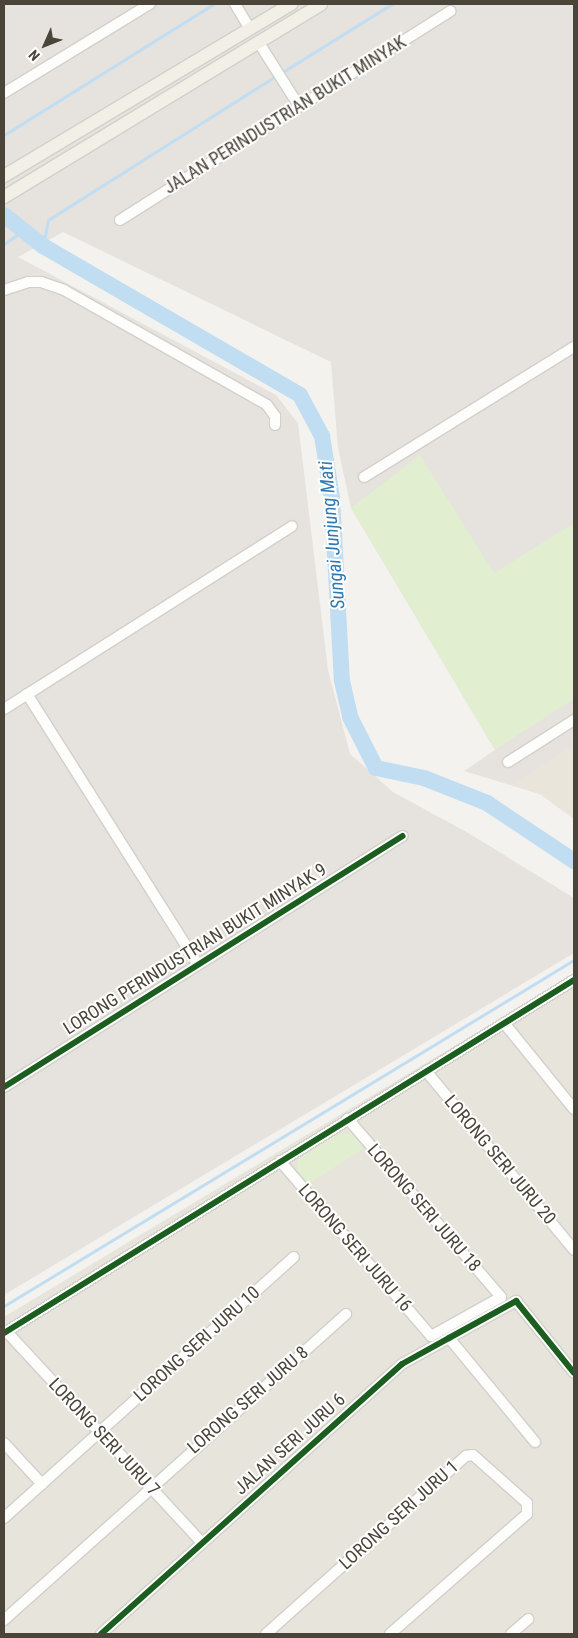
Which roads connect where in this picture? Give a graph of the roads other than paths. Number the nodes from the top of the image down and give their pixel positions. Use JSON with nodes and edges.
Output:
{"nodes":[{"id":1,"x":150,"y":4,"type":"edge"},
{"id":2,"x":235,"y":4,"type":"edge"},
{"id":3,"x":290,"y":4,"type":"edge"},
{"id":4,"x":321,"y":4,"type":"edge"},
{"id":5,"x":450,"y":11,"type":"dead end"},
{"id":6,"x":250,"y":29,"type":"junction"},
{"id":7,"x":259,"y":43,"type":"junction"},
{"id":8,"x":4,"y":93,"type":"edge"},
{"id":9,"x":299,"y":106,"type":"junction"},
{"id":10,"x":4,"y":176,"type":"edge"},
{"id":11,"x":8,"y":194,"type":"edge"},
{"id":12,"x":120,"y":220,"type":"dead end"},
{"id":13,"x":7,"y":288,"type":"edge"},
{"id":14,"x":574,"y":347,"type":"edge"},
{"id":15,"x":275,"y":425,"type":"dead end"},
{"id":16,"x":364,"y":477,"type":"dead end"},
{"id":17,"x":292,"y":526,"type":"dead end"},
{"id":18,"x":27,"y":694,"type":"junction"},
{"id":19,"x":4,"y":709,"type":"edge"},
{"id":20,"x":574,"y":720,"type":"edge"},
{"id":21,"x":508,"y":762,"type":"dead end"},
{"id":22,"x":402,"y":836,"type":"dead end"},
{"id":23,"x":198,"y":965,"type":"junction"},
{"id":24,"x":574,"y":980,"type":"edge"},
{"id":25,"x":504,"y":1023,"type":"junction"},
{"id":26,"x":426,"y":1071,"type":"junction"},
{"id":27,"x":4,"y":1088,"type":"edge"},
{"id":28,"x":574,"y":1109,"type":"edge"},
{"id":29,"x":348,"y":1119,"type":"junction"},
{"id":30,"x":280,"y":1161,"type":"junction"},
{"id":31,"x":574,"y":1250,"type":"edge"},
{"id":32,"x":294,"y":1257,"type":"dead end"},
{"id":33,"x":346,"y":1314,"type":"dead end"},
{"id":34,"x":5,"y":1332,"type":"edge"},
{"id":35,"x":431,"y":1336,"type":"joint"},
{"id":36,"x":449,"y":1338,"type":"junction"},
{"id":37,"x":574,"y":1373,"type":"edge"},
{"id":38,"x":99,"y":1432,"type":"junction"},
{"id":39,"x":535,"y":1442,"type":"dead end"},
{"id":40,"x":4,"y":1443,"type":"edge"},
{"id":41,"x":42,"y":1484,"type":"junction"},
{"id":42,"x":150,"y":1487,"type":"junction"},
{"id":43,"x":4,"y":1518,"type":"edge"},
{"id":44,"x":202,"y":1543,"type":"junction"},
{"id":45,"x":528,"y":1619,"type":"dead end"},
{"id":46,"x":4,"y":1620,"type":"edge"},
{"id":47,"x":101,"y":1634,"type":"edge"},
{"id":48,"x":266,"y":1634,"type":"edge"},
{"id":49,"x":390,"y":1634,"type":"edge"},
{"id":50,"x":511,"y":1634,"type":"edge"}],
"edges":[{"from":1,"to":8,"type":"street"},
{"from":2,"to":6,"type":"street"},
{"from":3,"to":6,"type":"main road"},
{"from":4,"to":7,"type":"main road"},
{"from":5,"to":9,"type":"street","name":"JALAN PERINDUSTRIAN BUKIT MINYAK"},
{"from":6,"to":10,"type":"main road"},
{"from":7,"to":9,"type":"street"},
{"from":7,"to":11,"type":"main road"},
{"from":9,"to":12,"type":"street","name":"JALAN PERINDUSTRIAN BUKIT MINYAK"},
{"from":13,"to":15,"type":"street"},
{"from":14,"to":16,"type":"street"},
{"from":17,"to":18,"type":"street"},
{"from":18,"to":19,"type":"street"},
{"from":18,"to":23,"type":"street"},
{"from":20,"to":21,"type":"street"},
{"from":22,"to":23,"type":"street","name":"LORONG PERINDUSTRIAN BUKIT MINYAK 9"},
{"from":23,"to":27,"type":"street","name":"LORONG PERINDUSTRIAN BUKIT MINYAK 9"},
{"from":24,"to":25,"type":"street"},
{"from":25,"to":26,"type":"street"},
{"from":25,"to":28,"type":"street"},
{"from":26,"to":29,"type":"street"},
{"from":26,"to":31,"type":"street","name":"LORONG SERI JURU 20"},
{"from":29,"to":30,"type":"street"},
{"from":29,"to":35,"type":"street","name":"LORONG SERI JURU 18"},
{"from":30,"to":34,"type":"street"},
{"from":30,"to":35,"type":"street","name":"LORONG SERI JURU 16"},
{"from":32,"to":38,"type":"street","name":"LORONG SERI JURU 10"},
{"from":33,"to":42,"type":"street","name":"LORONG SERI JURU 8"},
{"from":34,"to":38,"type":"street","name":"LORONG SERI JURU 7"},
{"from":36,"to":37,"type":"street","name":"JALAN SERI JURU 6"},
{"from":36,"to":39,"type":"street"},
{"from":36,"to":44,"type":"street","name":"JALAN SERI JURU 6"},
{"from":38,"to":41,"type":"street","name":"LORONG SERI JURU 10"},
{"from":38,"to":42,"type":"street","name":"LORONG SERI JURU 7"},
{"from":40,"to":41,"type":"street"},
{"from":41,"to":43,"type":"street","name":"LORONG SERI JURU 10"},
{"from":42,"to":44,"type":"street","name":"LORONG SERI JURU 7"},
{"from":42,"to":46,"type":"street","name":"LORONG SERI JURU 8"},
{"from":44,"to":47,"type":"street","name":"JALAN SERI JURU 6"},
{"from":45,"to":50,"type":"street"},
{"from":48,"to":49,"type":"street","name":"LORONG SERI JURU 1"}]}
